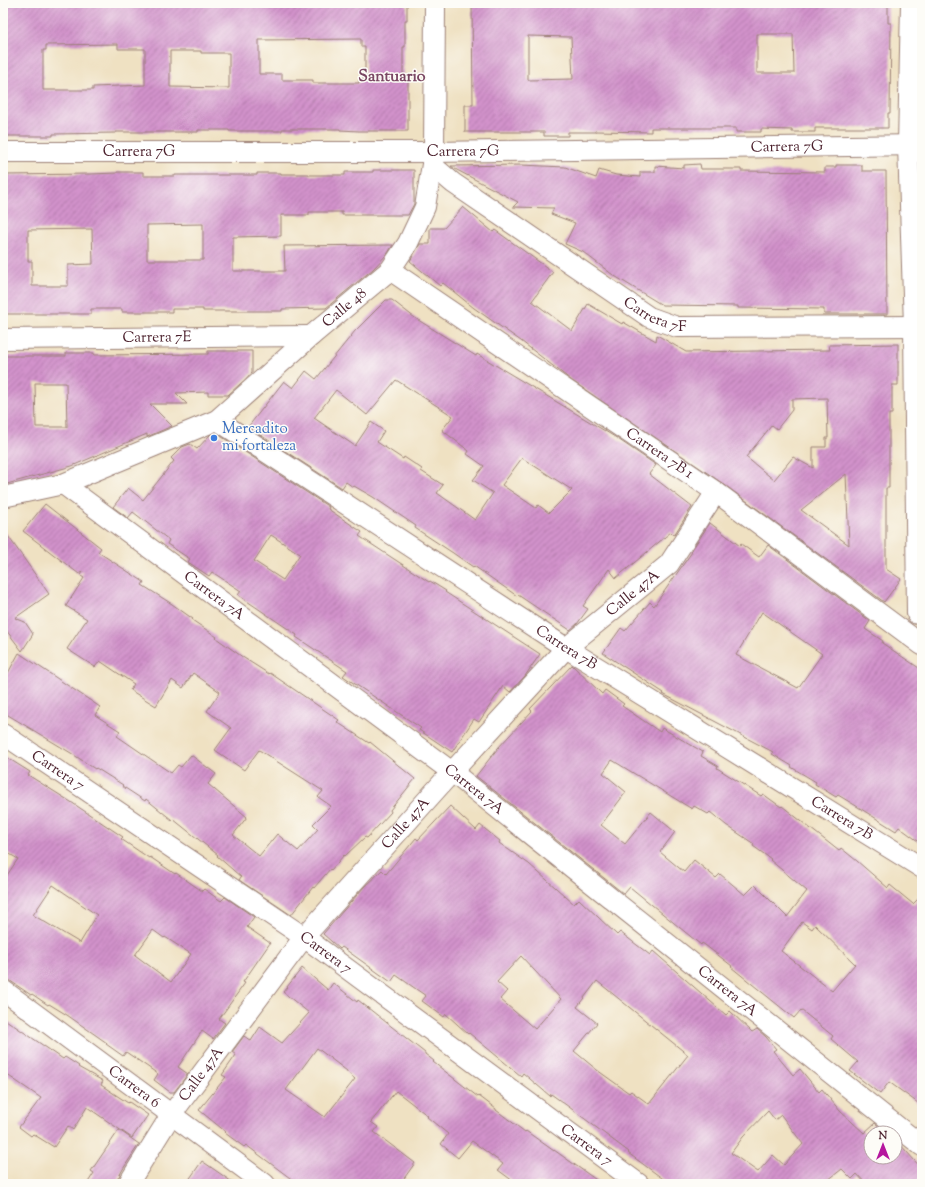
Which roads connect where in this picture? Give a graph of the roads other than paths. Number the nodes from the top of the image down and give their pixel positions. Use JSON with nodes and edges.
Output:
{"nodes":[{"id":1,"x":435,"y":3,"type":"edge"},
{"id":2,"x":911,"y":3,"type":"edge"},
{"id":3,"x":915,"y":145,"type":"edge"},
{"id":4,"x":3,"y":152,"type":"edge"},
{"id":5,"x":432,"y":158,"type":"junction"},
{"id":6,"x":390,"y":270,"type":"junction"},
{"id":7,"x":918,"y":326,"type":"edge"},
{"id":8,"x":311,"y":336,"type":"junction"},
{"id":9,"x":3,"y":340,"type":"edge"},
{"id":10,"x":217,"y":420,"type":"junction"},
{"id":11,"x":63,"y":484,"type":"junction"},
{"id":12,"x":716,"y":492,"type":"junction"},
{"id":13,"x":3,"y":497,"type":"edge"},
{"id":14,"x":919,"y":610,"type":"edge"},
{"id":15,"x":904,"y":632,"type":"junction"},
{"id":16,"x":922,"y":645,"type":"edge"},
{"id":17,"x":566,"y":648,"type":"junction"},
{"id":18,"x":3,"y":734,"type":"edge"},
{"id":19,"x":452,"y":772,"type":"junction"},
{"id":20,"x":922,"y":868,"type":"edge"},
{"id":21,"x":304,"y":937,"type":"junction"},
{"id":22,"x":3,"y":990,"type":"edge"},
{"id":23,"x":171,"y":1115,"type":"junction"},
{"id":24,"x":922,"y":1146,"type":"edge"},
{"id":25,"x":128,"y":1184,"type":"edge"},
{"id":26,"x":265,"y":1184,"type":"edge"},
{"id":27,"x":639,"y":1184,"type":"edge"}],
"edges":[{"from":1,"to":5,"type":"street","name":"Calle 48"},
{"from":2,"to":3,"type":"street"},
{"from":3,"to":5,"type":"street","name":"Carrera 7G"},
{"from":3,"to":7,"type":"street"},
{"from":4,"to":5,"type":"street","name":"Carrera 7G"},
{"from":5,"to":6,"type":"street","name":"Calle 48"},
{"from":5,"to":7,"type":"street","name":"Carrera 7F"},
{"from":6,"to":8,"type":"street","name":"Calle 48"},
{"from":6,"to":12,"type":"street","name":"Carrera 7B 1"},
{"from":7,"to":14,"type":"street"},
{"from":8,"to":9,"type":"street","name":"Carrera 7E"},
{"from":8,"to":10,"type":"street","name":"Calle 48"},
{"from":10,"to":11,"type":"street","name":"Calle 48"},
{"from":10,"to":17,"type":"street","name":"Carrera 7B"},
{"from":11,"to":13,"type":"street"},
{"from":11,"to":19,"type":"street","name":"Carrera 7A"},
{"from":12,"to":15,"type":"street","name":"Carrera 7B 1"},
{"from":12,"to":17,"type":"street","name":"Calle 47A"},
{"from":14,"to":15,"type":"street"},
{"from":15,"to":16,"type":"street","name":"Carrera 7B 1"},
{"from":17,"to":19,"type":"street","name":"Calle 47A"},
{"from":17,"to":20,"type":"street","name":"Carrera 7B"},
{"from":18,"to":21,"type":"street","name":"Carrera 7"},
{"from":19,"to":21,"type":"street","name":"Calle 47A"},
{"from":19,"to":24,"type":"street","name":"Carrera 7A"},
{"from":21,"to":23,"type":"street","name":"Calle 47A"},
{"from":21,"to":27,"type":"street","name":"Carrera 7"},
{"from":22,"to":23,"type":"street","name":"Carrera 6"},
{"from":23,"to":25,"type":"street","name":"Calle 47A"},
{"from":23,"to":26,"type":"street","name":"Carrera 6"}]}
